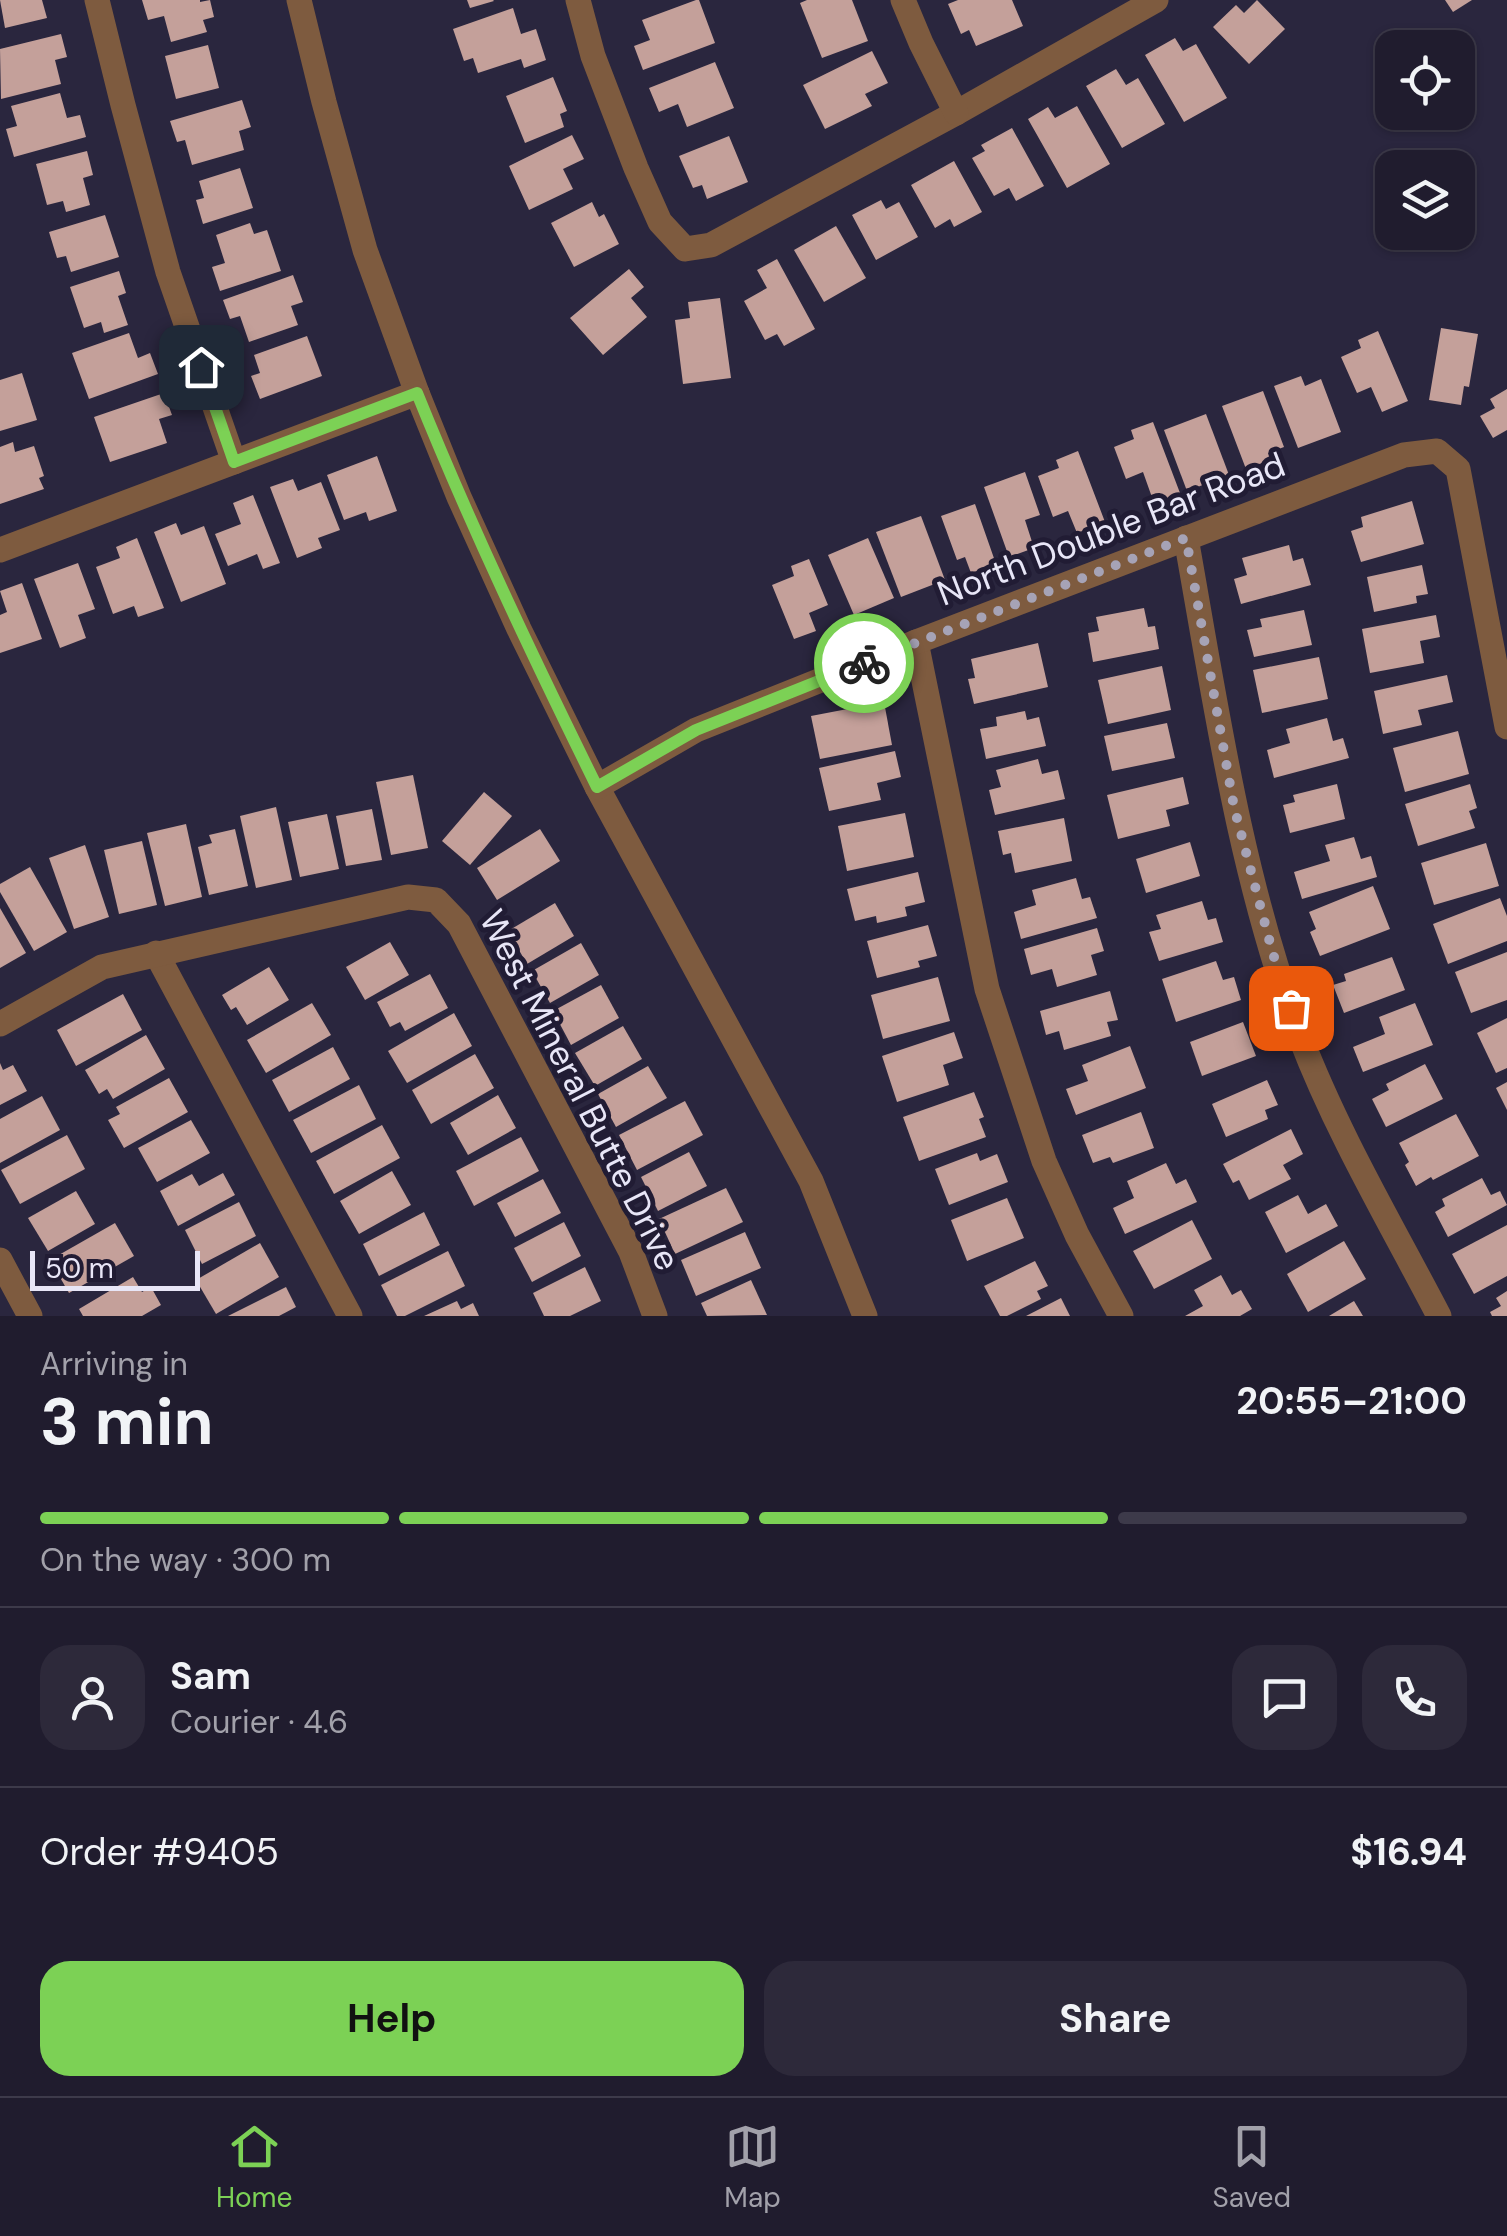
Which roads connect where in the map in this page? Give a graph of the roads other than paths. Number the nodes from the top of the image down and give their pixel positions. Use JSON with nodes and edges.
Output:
{"nodes":[{"id":1,"x":97,"y":0,"type":"edge"},
{"id":2,"x":300,"y":0,"type":"edge"},
{"id":3,"x":578,"y":0,"type":"edge"},
{"id":4,"x":903,"y":0,"type":"edge"},
{"id":5,"x":1156,"y":0,"type":"edge"},
{"id":6,"x":956,"y":112,"type":"junction"},
{"id":7,"x":417,"y":393,"type":"junction"},
{"id":8,"x":234,"y":462,"type":"junction"},
{"id":9,"x":1186,"y":538,"type":"junction"},
{"id":10,"x":0,"y":550,"type":"edge"},
{"id":11,"x":916,"y":642,"type":"junction"},
{"id":12,"x":1507,"y":727,"type":"edge"},
{"id":13,"x":597,"y":787,"type":"junction"},
{"id":14,"x":156,"y":954,"type":"junction"},
{"id":15,"x":0,"y":1024,"type":"edge"},
{"id":16,"x":0,"y":1260,"type":"edge"},
{"id":17,"x":30,"y":1316,"type":"edge"},
{"id":18,"x":350,"y":1316,"type":"edge"},
{"id":19,"x":656,"y":1316,"type":"edge"},
{"id":20,"x":865,"y":1316,"type":"edge"},
{"id":21,"x":1121,"y":1316,"type":"edge"},
{"id":22,"x":1439,"y":1316,"type":"edge"}],
"edges":[{"from":1,"to":8,"type":"street"},
{"from":2,"to":7,"type":"street"},
{"from":3,"to":6,"type":"street"},
{"from":4,"to":6,"type":"street"},
{"from":5,"to":6,"type":"street"},
{"from":7,"to":8,"type":"street"},
{"from":7,"to":13,"type":"street"},
{"from":8,"to":10,"type":"street"},
{"from":9,"to":11,"type":"street","name":"North Double Bar Road"},
{"from":9,"to":12,"type":"street","name":"North Double Bar Road"},
{"from":9,"to":22,"type":"street"},
{"from":11,"to":13,"type":"street","name":"North Double Bar Road"},
{"from":11,"to":21,"type":"street"},
{"from":13,"to":20,"type":"street"},
{"from":14,"to":15,"type":"street"},
{"from":14,"to":18,"type":"street"},
{"from":14,"to":19,"type":"street","name":"West Mineral Butte Drive"},
{"from":16,"to":17,"type":"street"}]}
